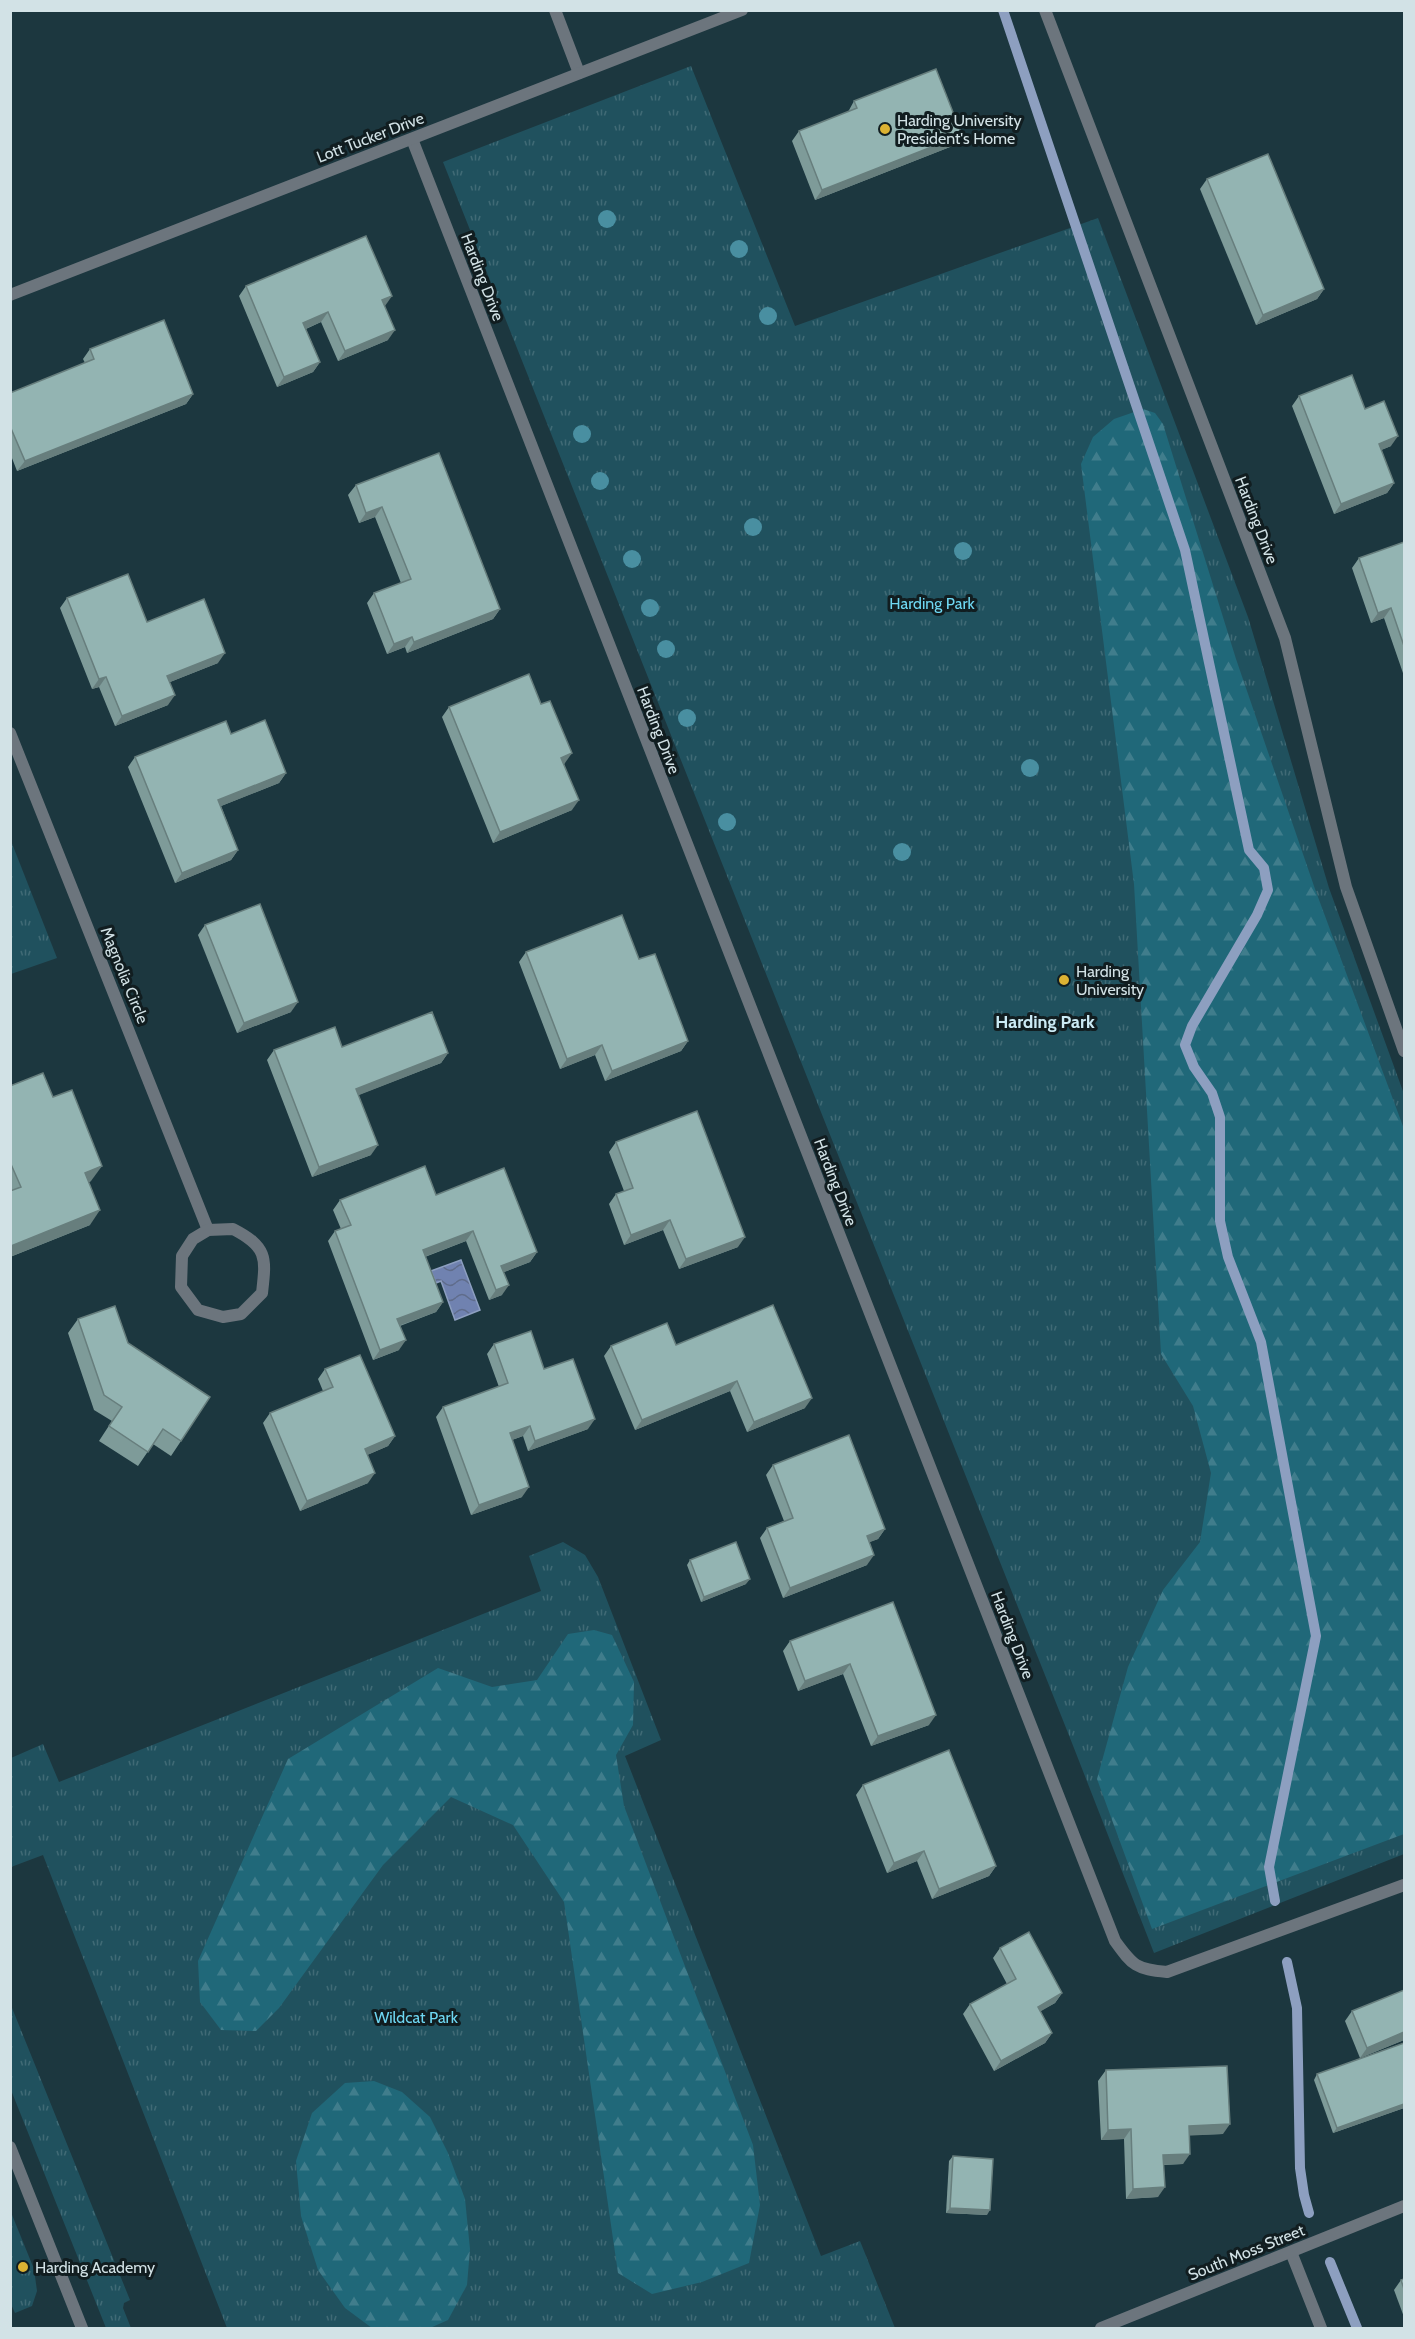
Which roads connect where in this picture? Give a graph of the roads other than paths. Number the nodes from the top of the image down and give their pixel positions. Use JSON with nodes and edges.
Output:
{"nodes":[{"id":1,"x":555,"y":10,"type":"edge"},
{"id":2,"x":742,"y":10,"type":"edge"},
{"id":3,"x":1045,"y":10,"type":"edge"},
{"id":4,"x":579,"y":74,"type":"junction"},
{"id":5,"x":411,"y":139,"type":"junction"},
{"id":6,"x":10,"y":295,"type":"edge"},
{"id":7,"x":10,"y":732,"type":"edge"},
{"id":8,"x":1404,"y":1051,"type":"edge"},
{"id":9,"x":208,"y":1230,"type":"junction"},
{"id":10,"x":1404,"y":1885,"type":"edge"},
{"id":11,"x":10,"y":2147,"type":"edge"},
{"id":12,"x":1404,"y":2206,"type":"edge"},
{"id":13,"x":1291,"y":2252,"type":"junction"},
{"id":14,"x":82,"y":2328,"type":"edge"},
{"id":15,"x":1101,"y":2328,"type":"edge"},
{"id":16,"x":1321,"y":2328,"type":"edge"}],
"edges":[{"from":1,"to":4,"type":"street"},
{"from":2,"to":4,"type":"street","name":"Lott Tucker Drive"},
{"from":3,"to":8,"type":"street","name":"Harding Drive"},
{"from":4,"to":5,"type":"street","name":"Lott Tucker Drive"},
{"from":5,"to":6,"type":"street","name":"Lott Tucker Drive"},
{"from":5,"to":10,"type":"street","name":"Harding Drive"},
{"from":7,"to":9,"type":"street","name":"Magnolia Circle"},
{"from":9,"to":9,"type":"street"},
{"from":11,"to":14,"type":"street"},
{"from":12,"to":13,"type":"street","name":"South Moss Street"},
{"from":13,"to":15,"type":"street","name":"South Moss Street"},
{"from":13,"to":16,"type":"street"}]}
